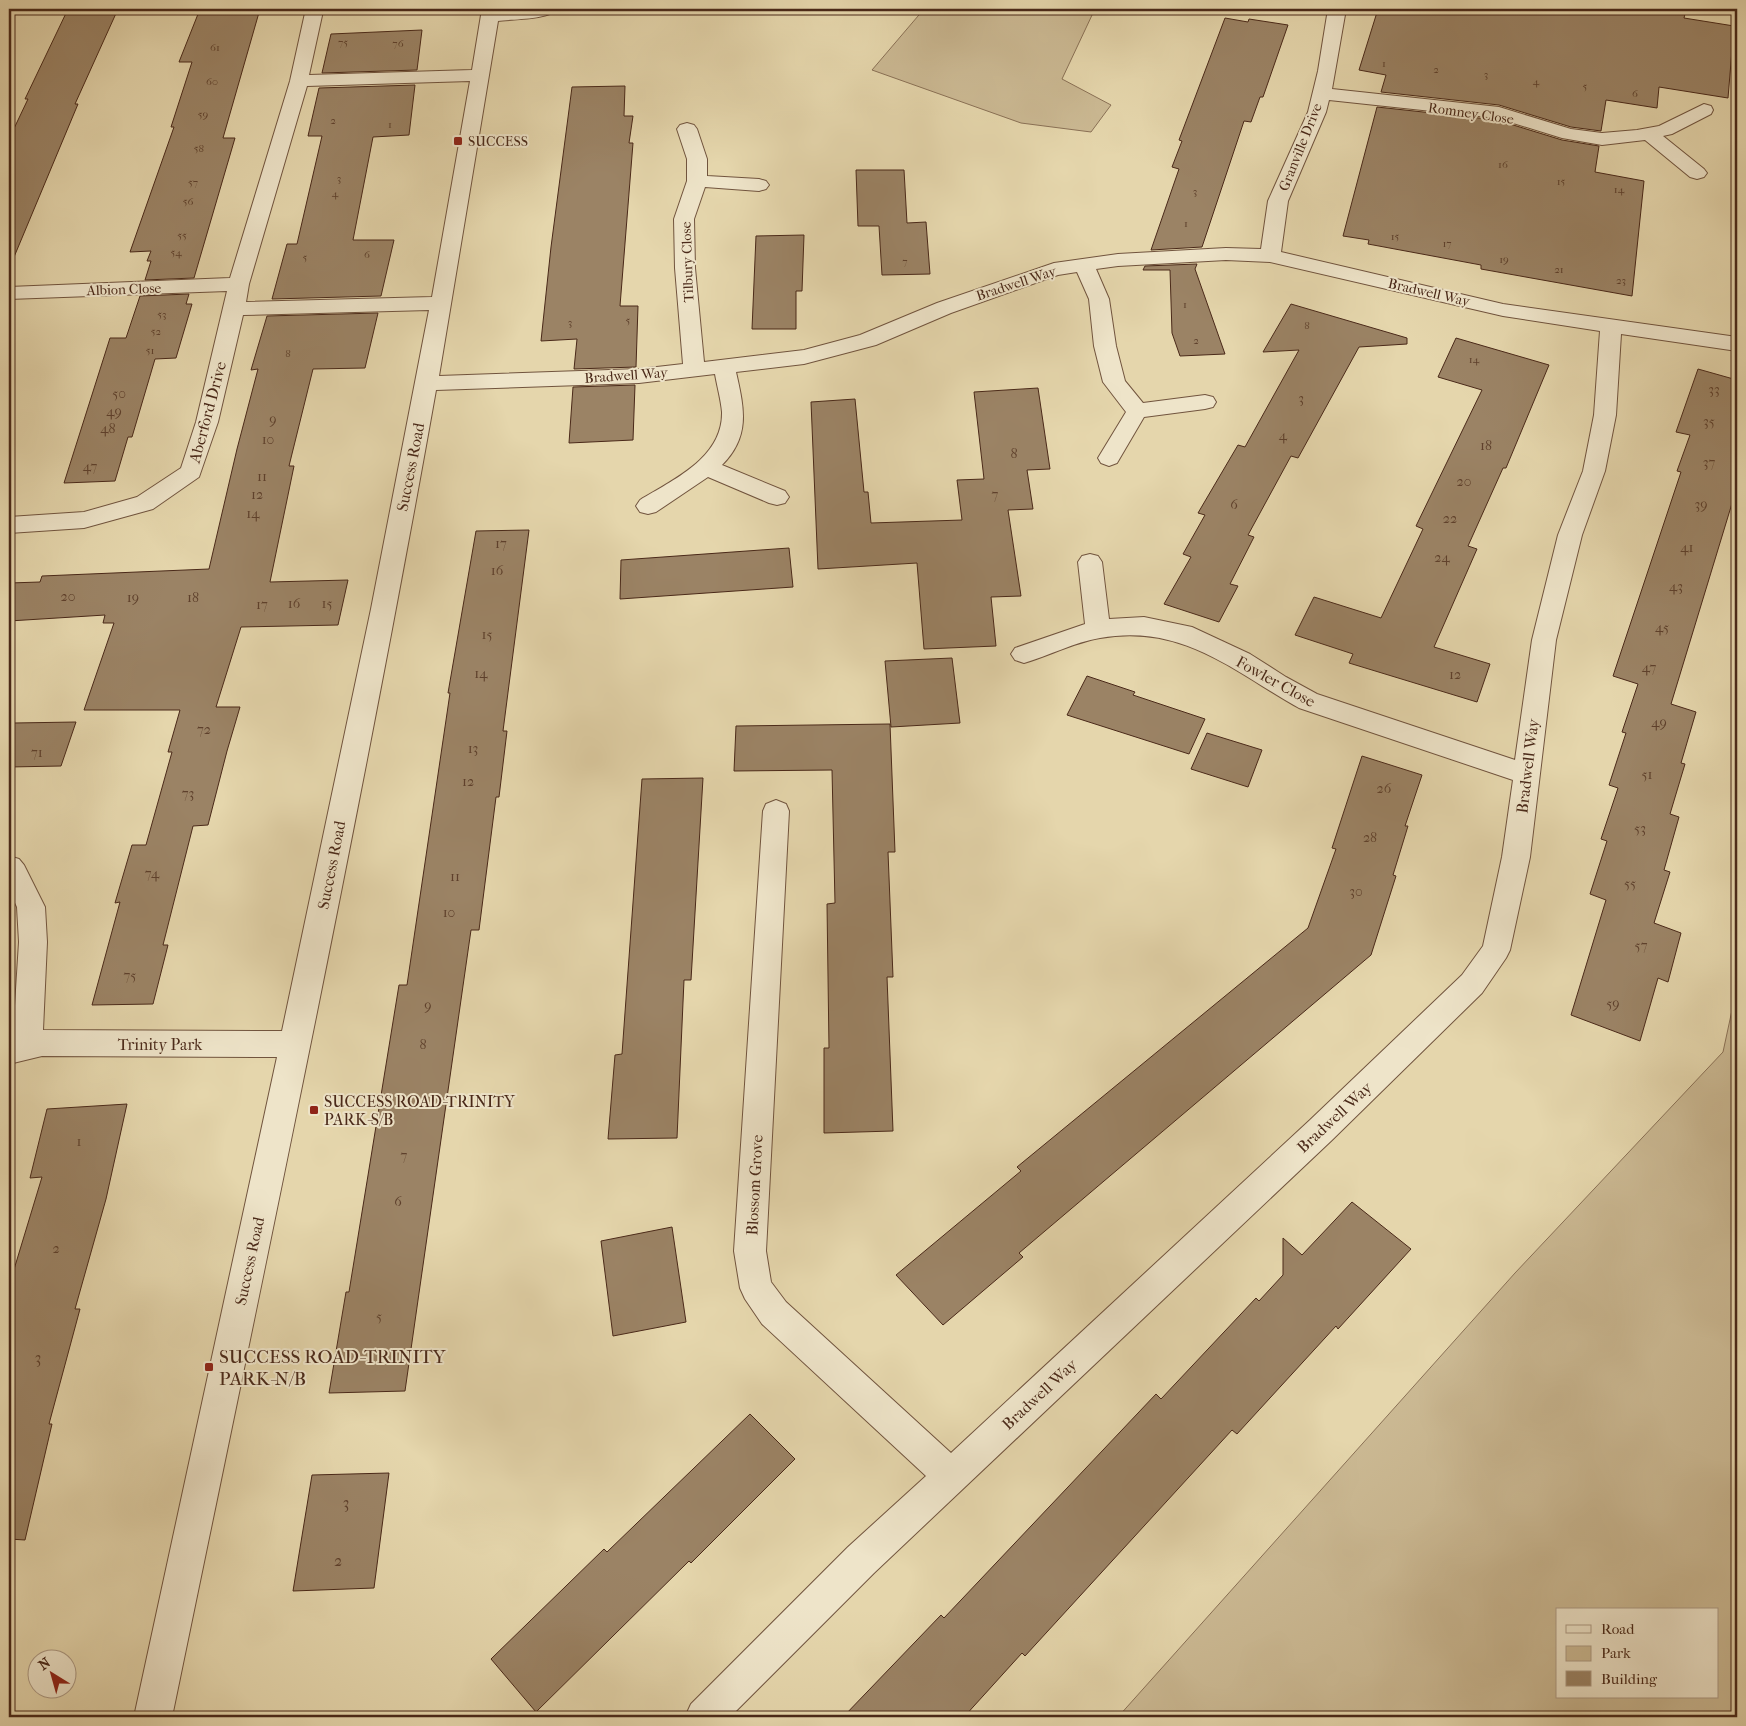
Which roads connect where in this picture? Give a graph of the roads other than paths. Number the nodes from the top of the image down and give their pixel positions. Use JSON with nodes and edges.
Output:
{"nodes":[{"id":1,"x":310,"y":9,"type":"edge"},
{"id":2,"x":548,"y":9,"type":"edge"},
{"id":3,"x":1337,"y":9,"type":"edge"},
{"id":4,"x":490,"y":13,"type":"edge"},
{"id":5,"x":480,"y":75,"type":"junction"},
{"id":6,"x":299,"y":82,"type":"junction"},
{"id":7,"x":1321,"y":93,"type":"junction"},
{"id":8,"x":1704,"y":110,"type":"dead end"},
{"id":9,"x":686,"y":129,"type":"dead end"},
{"id":10,"x":1649,"y":134,"type":"junction"},
{"id":11,"x":1697,"y":173,"type":"dead end"},
{"id":12,"x":697,"y":181,"type":"junction"},
{"id":13,"x":758,"y":185,"type":"dead end"},
{"id":14,"x":1270,"y":256,"type":"junction"},
{"id":15,"x":1084,"y":265,"type":"junction"},
{"id":16,"x":239,"y":284,"type":"junction"},
{"id":17,"x":9,"y":293,"type":"edge"},
{"id":18,"x":440,"y":303,"type":"junction"},
{"id":19,"x":234,"y":309,"type":"junction"},
{"id":20,"x":1611,"y":325,"type":"junction"},
{"id":21,"x":1737,"y":344,"type":"edge"},
{"id":22,"x":724,"y":366,"type":"junction"},
{"id":23,"x":694,"y":370,"type":"junction"},
{"id":24,"x":426,"y":383,"type":"junction"},
{"id":25,"x":1205,"y":402,"type":"dead end"},
{"id":26,"x":1138,"y":412,"type":"junction"},
{"id":27,"x":1109,"y":458,"type":"dead end"},
{"id":28,"x":707,"y":468,"type":"junction"},
{"id":29,"x":777,"y":497,"type":"dead end"},
{"id":30,"x":648,"y":506,"type":"dead end"},
{"id":31,"x":9,"y":525,"type":"edge"},
{"id":32,"x":1090,"y":562,"type":"dead end"},
{"id":33,"x":1098,"y":629,"type":"junction"},
{"id":34,"x":1024,"y":654,"type":"dead end"},
{"id":35,"x":1526,"y":774,"type":"junction"},
{"id":36,"x":776,"y":811,"type":"dead end"},
{"id":37,"x":9,"y":867,"type":"edge"},
{"id":38,"x":295,"y":1044,"type":"junction"},
{"id":39,"x":18,"y":1049,"type":"edge"},
{"id":40,"x":951,"y":1476,"type":"junction"},
{"id":41,"x":153,"y":1717,"type":"edge"},
{"id":42,"x":704,"y":1717,"type":"edge"}],
"edges":[{"from":1,"to":6,"type":"street","name":"Aberford Drive"},
{"from":2,"to":4,"type":"street"},
{"from":3,"to":7,"type":"street","name":"Granville Drive"},
{"from":4,"to":5,"type":"street","name":"Success Road"},
{"from":5,"to":6,"type":"street"},
{"from":5,"to":18,"type":"street","name":"Success Road"},
{"from":6,"to":16,"type":"street","name":"Aberford Drive"},
{"from":7,"to":10,"type":"street","name":"Romney Close"},
{"from":7,"to":14,"type":"street","name":"Granville Drive"},
{"from":8,"to":10,"type":"street","name":"Romney Close"},
{"from":9,"to":12,"type":"street","name":"Tilbury Close"},
{"from":10,"to":11,"type":"street"},
{"from":12,"to":13,"type":"street"},
{"from":12,"to":23,"type":"street","name":"Tilbury Close"},
{"from":14,"to":15,"type":"street","name":"Bradwell Way"},
{"from":14,"to":20,"type":"street","name":"Bradwell Way"},
{"from":15,"to":22,"type":"street","name":"Bradwell Way"},
{"from":15,"to":26,"type":"street"},
{"from":16,"to":17,"type":"street","name":"Albion Close"},
{"from":16,"to":19,"type":"street","name":"Aberford Drive"},
{"from":18,"to":19,"type":"street"},
{"from":18,"to":24,"type":"street","name":"Success Road"},
{"from":19,"to":31,"type":"street","name":"Aberford Drive"},
{"from":20,"to":21,"type":"street","name":"Bradwell Way"},
{"from":20,"to":35,"type":"street","name":"Bradwell Way"},
{"from":22,"to":23,"type":"street","name":"Bradwell Way"},
{"from":22,"to":28,"type":"street"},
{"from":23,"to":24,"type":"street","name":"Bradwell Way"},
{"from":24,"to":38,"type":"street","name":"Success Road"},
{"from":25,"to":26,"type":"street"},
{"from":26,"to":27,"type":"street"},
{"from":28,"to":29,"type":"street"},
{"from":28,"to":30,"type":"street"},
{"from":32,"to":33,"type":"street"},
{"from":33,"to":34,"type":"street","name":"Fowler Close"},
{"from":33,"to":35,"type":"street","name":"Fowler Close"},
{"from":35,"to":40,"type":"street","name":"Bradwell Way"},
{"from":36,"to":40,"type":"street","name":"Blossom Grove"},
{"from":37,"to":39,"type":"street","name":"Trinity Park"},
{"from":38,"to":39,"type":"street","name":"Trinity Park"},
{"from":38,"to":41,"type":"street","name":"Success Road"},
{"from":40,"to":42,"type":"street","name":"Bradwell Way"}]}
